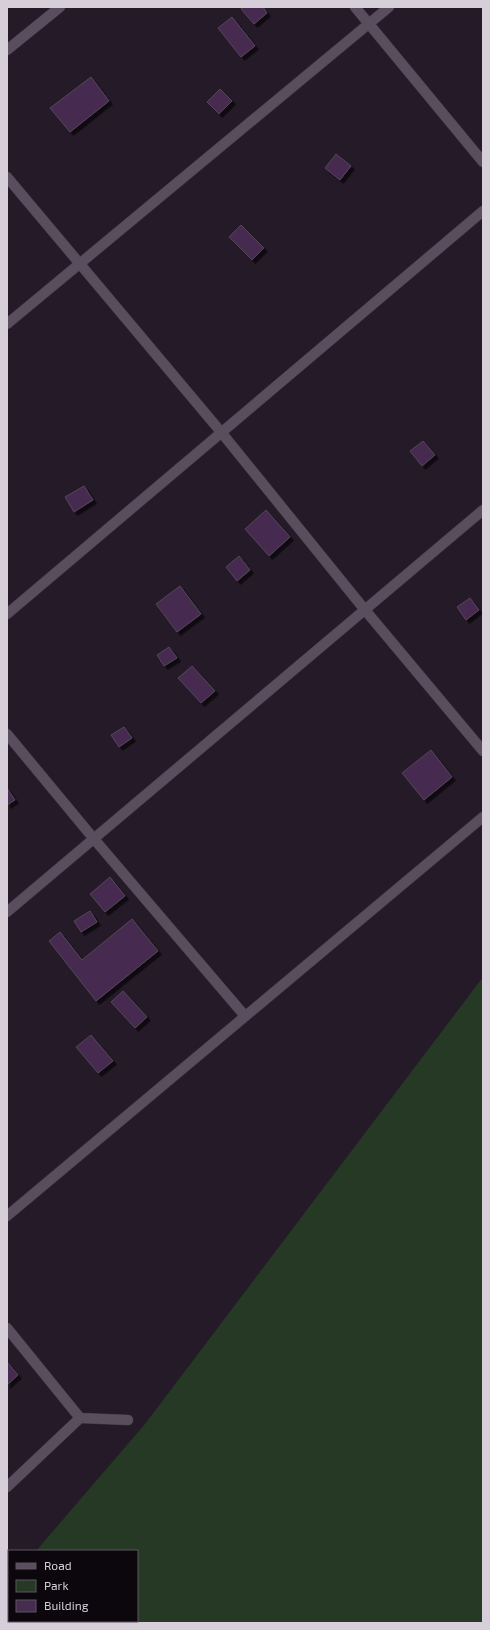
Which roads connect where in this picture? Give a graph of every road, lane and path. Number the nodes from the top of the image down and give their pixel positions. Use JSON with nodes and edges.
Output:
{"nodes":[{"id":1,"x":60,"y":7,"type":"edge"},
{"id":2,"x":355,"y":7,"type":"edge"},
{"id":3,"x":390,"y":7,"type":"edge"},
{"id":4,"x":369,"y":24,"type":"junction"},
{"id":5,"x":7,"y":50,"type":"edge"},
{"id":6,"x":483,"y":162,"type":"edge"},
{"id":7,"x":7,"y":177,"type":"edge"},
{"id":8,"x":483,"y":211,"type":"edge"},
{"id":9,"x":79,"y":264,"type":"junction"},
{"id":10,"x":7,"y":324,"type":"edge"},
{"id":11,"x":221,"y":432,"type":"junction"},
{"id":12,"x":483,"y":510,"type":"edge"},
{"id":13,"x":365,"y":610,"type":"junction"},
{"id":14,"x":7,"y":614,"type":"edge"},
{"id":15,"x":7,"y":734,"type":"edge"},
{"id":16,"x":483,"y":752,"type":"edge"},
{"id":17,"x":483,"y":817,"type":"edge"},
{"id":18,"x":94,"y":839,"type":"junction"},
{"id":19,"x":7,"y":912,"type":"edge"},
{"id":20,"x":245,"y":1016,"type":"junction"},
{"id":21,"x":7,"y":1216,"type":"edge"},
{"id":22,"x":7,"y":1328,"type":"edge"},
{"id":23,"x":80,"y":1418,"type":"junction"},
{"id":24,"x":128,"y":1420,"type":"dead end"},
{"id":25,"x":7,"y":1487,"type":"edge"}],
"edges":[{"from":1,"to":5,"type":"street"},
{"from":2,"to":4,"type":"street"},
{"from":3,"to":4,"type":"street"},
{"from":4,"to":6,"type":"street"},
{"from":4,"to":9,"type":"street"},
{"from":7,"to":9,"type":"street"},
{"from":8,"to":11,"type":"street"},
{"from":9,"to":10,"type":"street"},
{"from":9,"to":11,"type":"street"},
{"from":11,"to":13,"type":"street"},
{"from":11,"to":14,"type":"street"},
{"from":12,"to":13,"type":"street"},
{"from":13,"to":16,"type":"street"},
{"from":13,"to":18,"type":"street"},
{"from":15,"to":18,"type":"street"},
{"from":17,"to":20,"type":"street"},
{"from":18,"to":19,"type":"street"},
{"from":18,"to":20,"type":"street"},
{"from":20,"to":21,"type":"street"},
{"from":22,"to":23,"type":"street"},
{"from":23,"to":24,"type":"street"},
{"from":23,"to":25,"type":"street"}]}
